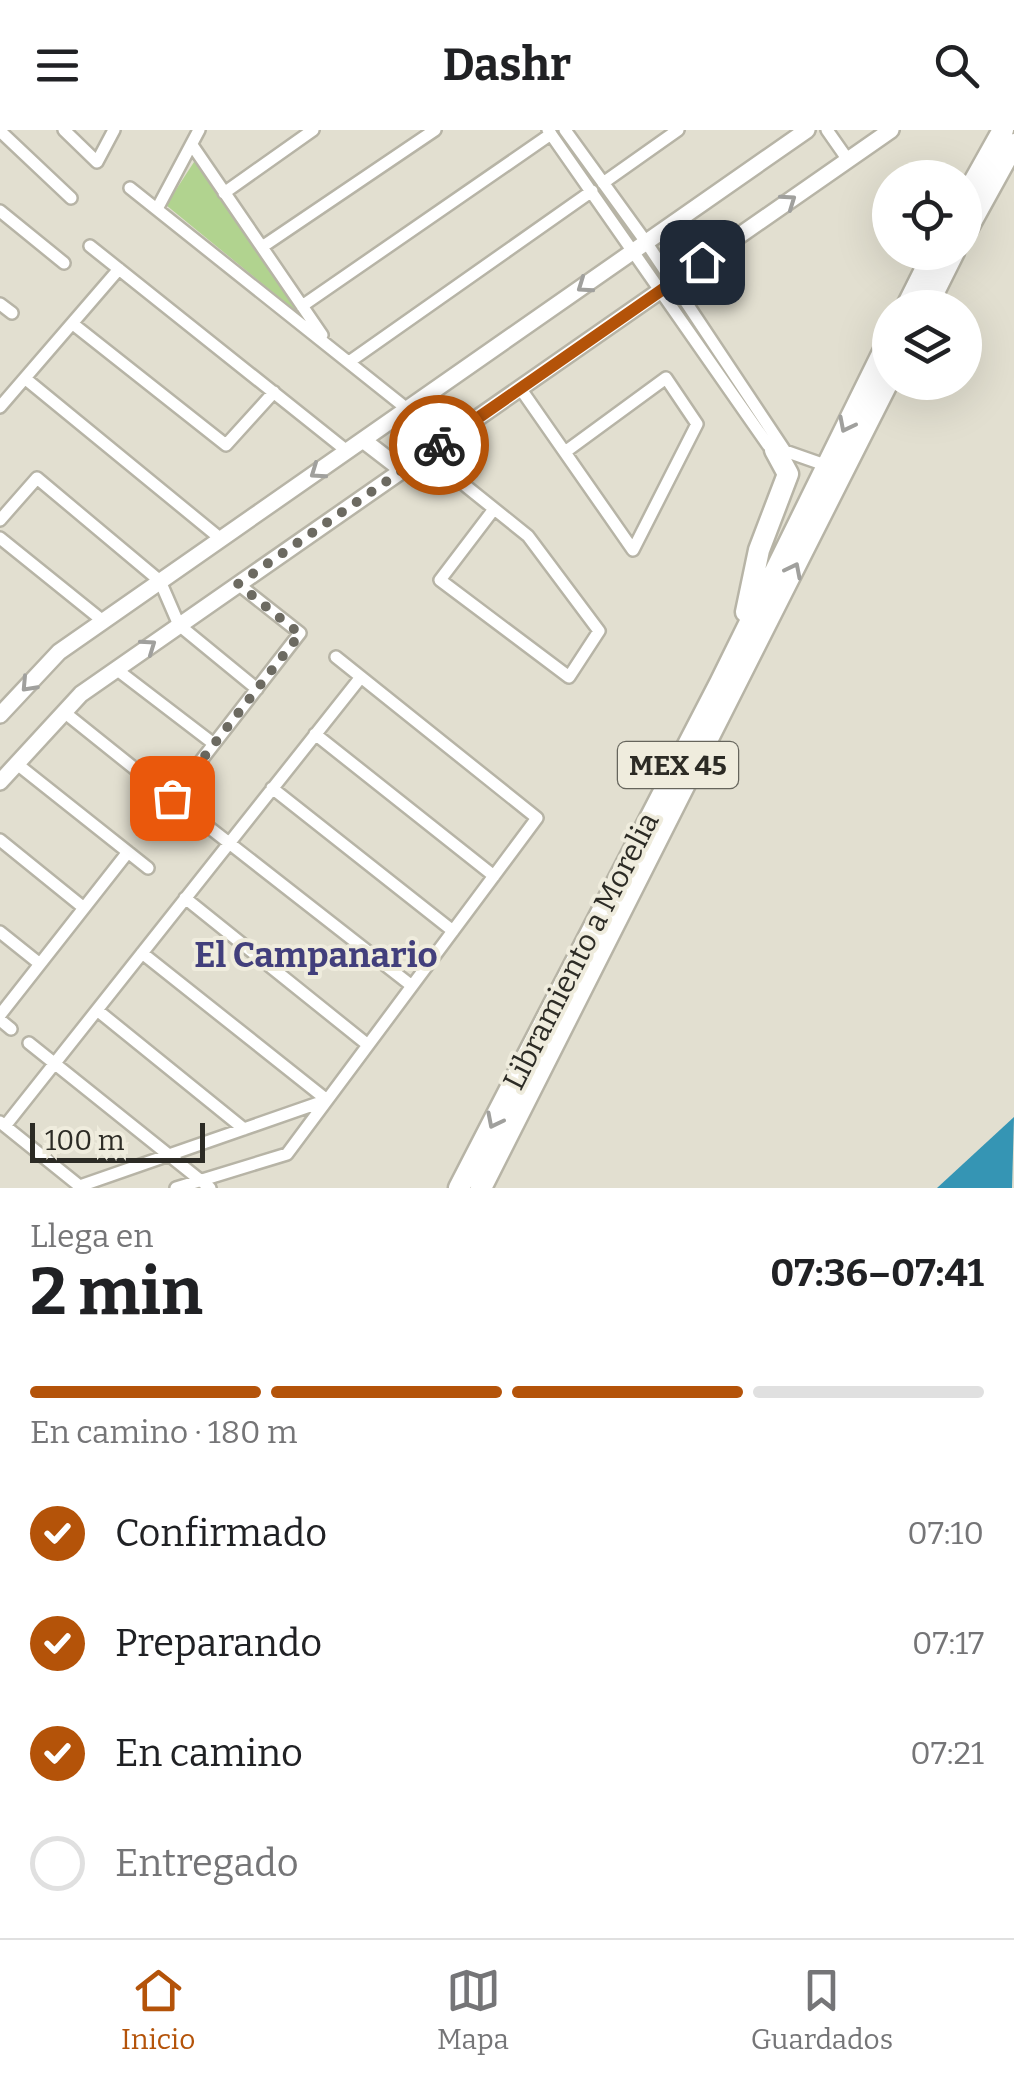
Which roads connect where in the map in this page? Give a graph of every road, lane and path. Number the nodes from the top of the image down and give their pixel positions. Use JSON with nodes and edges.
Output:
{"nodes":[{"id":1,"x":64,"y":130,"type":"edge"},
{"id":2,"x":114,"y":130,"type":"edge"},
{"id":3,"x":200,"y":130,"type":"edge"},
{"id":4,"x":313,"y":130,"type":"edge"},
{"id":5,"x":435,"y":130,"type":"edge"},
{"id":6,"x":565,"y":130,"type":"edge"},
{"id":7,"x":678,"y":130,"type":"edge"},
{"id":8,"x":807,"y":130,"type":"edge"},
{"id":9,"x":827,"y":130,"type":"edge"},
{"id":10,"x":891,"y":130,"type":"edge"},
{"id":11,"x":1003,"y":130,"type":"edge"},
{"id":12,"x":0,"y":131,"type":"edge"},
{"id":13,"x":550,"y":132,"type":"edge"},
{"id":14,"x":1014,"y":144,"type":"edge"},
{"id":15,"x":192,"y":145,"type":"junction"},
{"id":16,"x":848,"y":160,"type":"junction"},
{"id":17,"x":982,"y":168,"type":"edge"},
{"id":18,"x":603,"y":183,"type":"junction"},
{"id":19,"x":130,"y":188,"type":"dead end"},
{"id":20,"x":592,"y":191,"type":"junction"},
{"id":21,"x":224,"y":193,"type":"junction"},
{"id":22,"x":71,"y":198,"type":"dead end"},
{"id":23,"x":982,"y":202,"type":"edge"},
{"id":24,"x":158,"y":209,"type":"junction"},
{"id":25,"x":0,"y":211,"type":"edge"},
{"id":26,"x":90,"y":246,"type":"dead end"},
{"id":27,"x":640,"y":246,"type":"junction"},
{"id":28,"x":262,"y":247,"type":"junction"},
{"id":29,"x":64,"y":263,"type":"dead end"},
{"id":30,"x":119,"y":269,"type":"junction"},
{"id":31,"x":667,"y":286,"type":"junction"},
{"id":32,"x":0,"y":304,"type":"edge"},
{"id":33,"x":302,"y":306,"type":"junction"},
{"id":34,"x":12,"y":313,"type":"dead end"},
{"id":35,"x":73,"y":324,"type":"junction"},
{"id":36,"x":331,"y":348,"type":"junction"},
{"id":37,"x":349,"y":362,"type":"junction"},
{"id":38,"x":872,"y":373,"type":"edge"},
{"id":39,"x":27,"y":380,"type":"junction"},
{"id":40,"x":520,"y":388,"type":"junction"},
{"id":41,"x":274,"y":392,"type":"junction"},
{"id":42,"x":879,"y":400,"type":"edge"},
{"id":43,"x":0,"y":407,"type":"edge"},
{"id":44,"x":408,"y":409,"type":"junction"},
{"id":45,"x":363,"y":440,"type":"junction"},
{"id":46,"x":446,"y":440,"type":"junction"},
{"id":47,"x":347,"y":451,"type":"junction"},
{"id":48,"x":565,"y":452,"type":"junction"},
{"id":49,"x":781,"y":452,"type":"junction"},
{"id":50,"x":426,"y":454,"type":"junction"},
{"id":51,"x":825,"y":465,"type":"junction"},
{"id":52,"x":402,"y":470,"type":"junction"},
{"id":53,"x":494,"y":509,"type":"junction"},
{"id":54,"x":0,"y":520,"type":"edge"},
{"id":55,"x":0,"y":538,"type":"edge"},
{"id":56,"x":221,"y":539,"type":"junction"},
{"id":57,"x":160,"y":581,"type":"junction"},
{"id":58,"x":238,"y":584,"type":"junction"},
{"id":59,"x":103,"y":621,"type":"junction"},
{"id":60,"x":179,"y":625,"type":"junction"},
{"id":61,"x":740,"y":642,"type":"junction"},
{"id":62,"x":336,"y":657,"type":"dead end"},
{"id":63,"x":116,"y":669,"type":"junction"},
{"id":64,"x":361,"y":676,"type":"junction"},
{"id":65,"x":257,"y":689,"type":"junction"},
{"id":66,"x":64,"y":712,"type":"junction"},
{"id":67,"x":0,"y":715,"type":"edge"},
{"id":68,"x":316,"y":734,"type":"junction"},
{"id":69,"x":214,"y":744,"type":"junction"},
{"id":70,"x":16,"y":764,"type":"junction"},
{"id":71,"x":0,"y":782,"type":"edge"},
{"id":72,"x":272,"y":788,"type":"junction"},
{"id":73,"x":172,"y":798,"type":"junction"},
{"id":74,"x":190,"y":814,"type":"dead end"},
{"id":75,"x":206,"y":825,"type":"dead end"},
{"id":76,"x":0,"y":840,"type":"edge"},
{"id":77,"x":229,"y":843,"type":"junction"},
{"id":78,"x":128,"y":852,"type":"junction"},
{"id":79,"x":148,"y":868,"type":"dead end"},
{"id":80,"x":494,"y":876,"type":"junction"},
{"id":81,"x":185,"y":898,"type":"junction"},
{"id":82,"x":84,"y":908,"type":"junction"},
{"id":83,"x":453,"y":931,"type":"junction"},
{"id":84,"x":0,"y":932,"type":"edge"},
{"id":85,"x":142,"y":953,"type":"junction"},
{"id":86,"x":40,"y":964,"type":"junction"},
{"id":87,"x":412,"y":986,"type":"junction"},
{"id":88,"x":97,"y":1010,"type":"junction"},
{"id":89,"x":0,"y":1017,"type":"edge"},
{"id":90,"x":11,"y":1028,"type":"dead end"},
{"id":91,"x":29,"y":1043,"type":"dead end"},
{"id":92,"x":368,"y":1045,"type":"junction"},
{"id":93,"x":54,"y":1063,"type":"junction"},
{"id":94,"x":327,"y":1100,"type":"junction"},
{"id":95,"x":2,"y":1124,"type":"edge"},
{"id":96,"x":244,"y":1128,"type":"junction"},
{"id":97,"x":169,"y":1155,"type":"junction"},
{"id":98,"x":206,"y":1184,"type":"edge"},
{"id":99,"x":81,"y":1187,"type":"edge"},
{"id":100,"x":176,"y":1188,"type":"edge"},
{"id":101,"x":459,"y":1188,"type":"edge"},
{"id":102,"x":481,"y":1188,"type":"edge"}],
"edges":[{"from":1,"to":2,"type":"street"},
{"from":3,"to":15,"type":"street"},
{"from":4,"to":21,"type":"street"},
{"from":5,"to":28,"type":"street"},
{"from":6,"to":18,"type":"street"},
{"from":7,"to":18,"type":"street"},
{"from":8,"to":27,"type":"street"},
{"from":9,"to":16,"type":"street"},
{"from":10,"to":16,"type":"street"},
{"from":11,"to":17,"type":"highway"},
{"from":12,"to":22,"type":"street"},
{"from":13,"to":20,"type":"street"},
{"from":13,"to":33,"type":"street"},
{"from":14,"to":23,"type":"highway"},
{"from":15,"to":21,"type":"street"},
{"from":15,"to":24,"type":"street"},
{"from":31,"to":16,"type":"street","one_way":true},
{"from":18,"to":27,"type":"street"},
{"from":19,"to":24,"type":"street"},
{"from":20,"to":27,"type":"street"},
{"from":20,"to":37,"type":"street"},
{"from":21,"to":28,"type":"street"},
{"from":24,"to":36,"type":"street"},
{"from":25,"to":29,"type":"street"},
{"from":26,"to":30,"type":"street"},
{"from":27,"to":31,"type":"street"},
{"from":27,"to":44,"type":"street","one_way":true},
{"from":28,"to":33,"type":"street"},
{"from":30,"to":35,"type":"street"},
{"from":30,"to":41,"type":"street"},
{"from":31,"to":40,"type":"street"},
{"from":31,"to":49,"type":"street"},
{"from":32,"to":34,"type":"street"},
{"from":33,"to":36,"type":"street"},
{"from":35,"to":39,"type":"street"},
{"from":35,"to":41,"type":"street"},
{"from":36,"to":37,"type":"street"},
{"from":37,"to":44,"type":"street"},
{"from":38,"to":51,"type":"highway","name":"Libramiento a Morelia","number":"MEX 45","one_way":true},
{"from":39,"to":43,"type":"street"},
{"from":39,"to":56,"type":"street"},
{"from":40,"to":46,"type":"street"},
{"from":40,"to":48,"type":"street"},
{"from":41,"to":47,"type":"street"},
{"from":102,"to":42,"type":"highway","name":"Libramiento a Morelia","number":"MEX 45","one_way":true},
{"from":44,"to":45,"type":"street"},
{"from":44,"to":46,"type":"street"},
{"from":45,"to":47,"type":"street"},
{"from":45,"to":52,"type":"street"},
{"from":46,"to":50,"type":"street"},
{"from":47,"to":56,"type":"street","one_way":true},
{"from":48,"to":48,"type":"street"},
{"from":49,"to":51,"type":"street"},
{"from":49,"to":61,"type":"highway"},
{"from":50,"to":52,"type":"street"},
{"from":50,"to":53,"type":"street"},
{"from":51,"to":61,"type":"highway","name":"Libramiento a Morelia","number":"MEX 45"},
{"from":52,"to":58,"type":"street"},
{"from":53,"to":53,"type":"street"},
{"from":54,"to":57,"type":"street"},
{"from":55,"to":59,"type":"street"},
{"from":56,"to":57,"type":"street"},
{"from":57,"to":59,"type":"street"},
{"from":57,"to":60,"type":"street"},
{"from":58,"to":60,"type":"street"},
{"from":58,"to":65,"type":"street"},
{"from":59,"to":67,"type":"street","one_way":true},
{"from":63,"to":60,"type":"street","one_way":true},
{"from":60,"to":65,"type":"street"},
{"from":61,"to":101,"type":"highway","name":"Libramiento a Morelia","number":"MEX 45","one_way":true},
{"from":62,"to":64,"type":"street"},
{"from":63,"to":66,"type":"street"},
{"from":63,"to":69,"type":"street"},
{"from":64,"to":68,"type":"street"},
{"from":64,"to":80,"type":"street"},
{"from":65,"to":69,"type":"street"},
{"from":66,"to":70,"type":"street"},
{"from":66,"to":73,"type":"street"},
{"from":68,"to":72,"type":"street"},
{"from":68,"to":80,"type":"street"},
{"from":69,"to":73,"type":"street"},
{"from":70,"to":71,"type":"street"},
{"from":70,"to":78,"type":"street"},
{"from":72,"to":77,"type":"street"},
{"from":72,"to":83,"type":"street"},
{"from":73,"to":74,"type":"street"},
{"from":75,"to":77,"type":"street"},
{"from":76,"to":82,"type":"street"},
{"from":77,"to":81,"type":"street"},
{"from":77,"to":87,"type":"street"},
{"from":78,"to":79,"type":"street"},
{"from":78,"to":82,"type":"street"},
{"from":80,"to":83,"type":"street"},
{"from":81,"to":85,"type":"street"},
{"from":81,"to":92,"type":"street"},
{"from":82,"to":86,"type":"street"},
{"from":83,"to":87,"type":"street"},
{"from":84,"to":86,"type":"street"},
{"from":85,"to":88,"type":"street"},
{"from":85,"to":94,"type":"street"},
{"from":86,"to":89,"type":"street"},
{"from":87,"to":92,"type":"street"},
{"from":88,"to":93,"type":"street"},
{"from":88,"to":96,"type":"street"},
{"from":89,"to":90,"type":"street"},
{"from":91,"to":93,"type":"street"},
{"from":92,"to":94,"type":"street"},
{"from":93,"to":95,"type":"street"},
{"from":93,"to":97,"type":"street"},
{"from":94,"to":96,"type":"street"},
{"from":94,"to":98,"type":"street"},
{"from":95,"to":99,"type":"street"},
{"from":96,"to":97,"type":"street"},
{"from":97,"to":98,"type":"street"},
{"from":97,"to":99,"type":"street"},
{"from":98,"to":100,"type":"street"}]}
